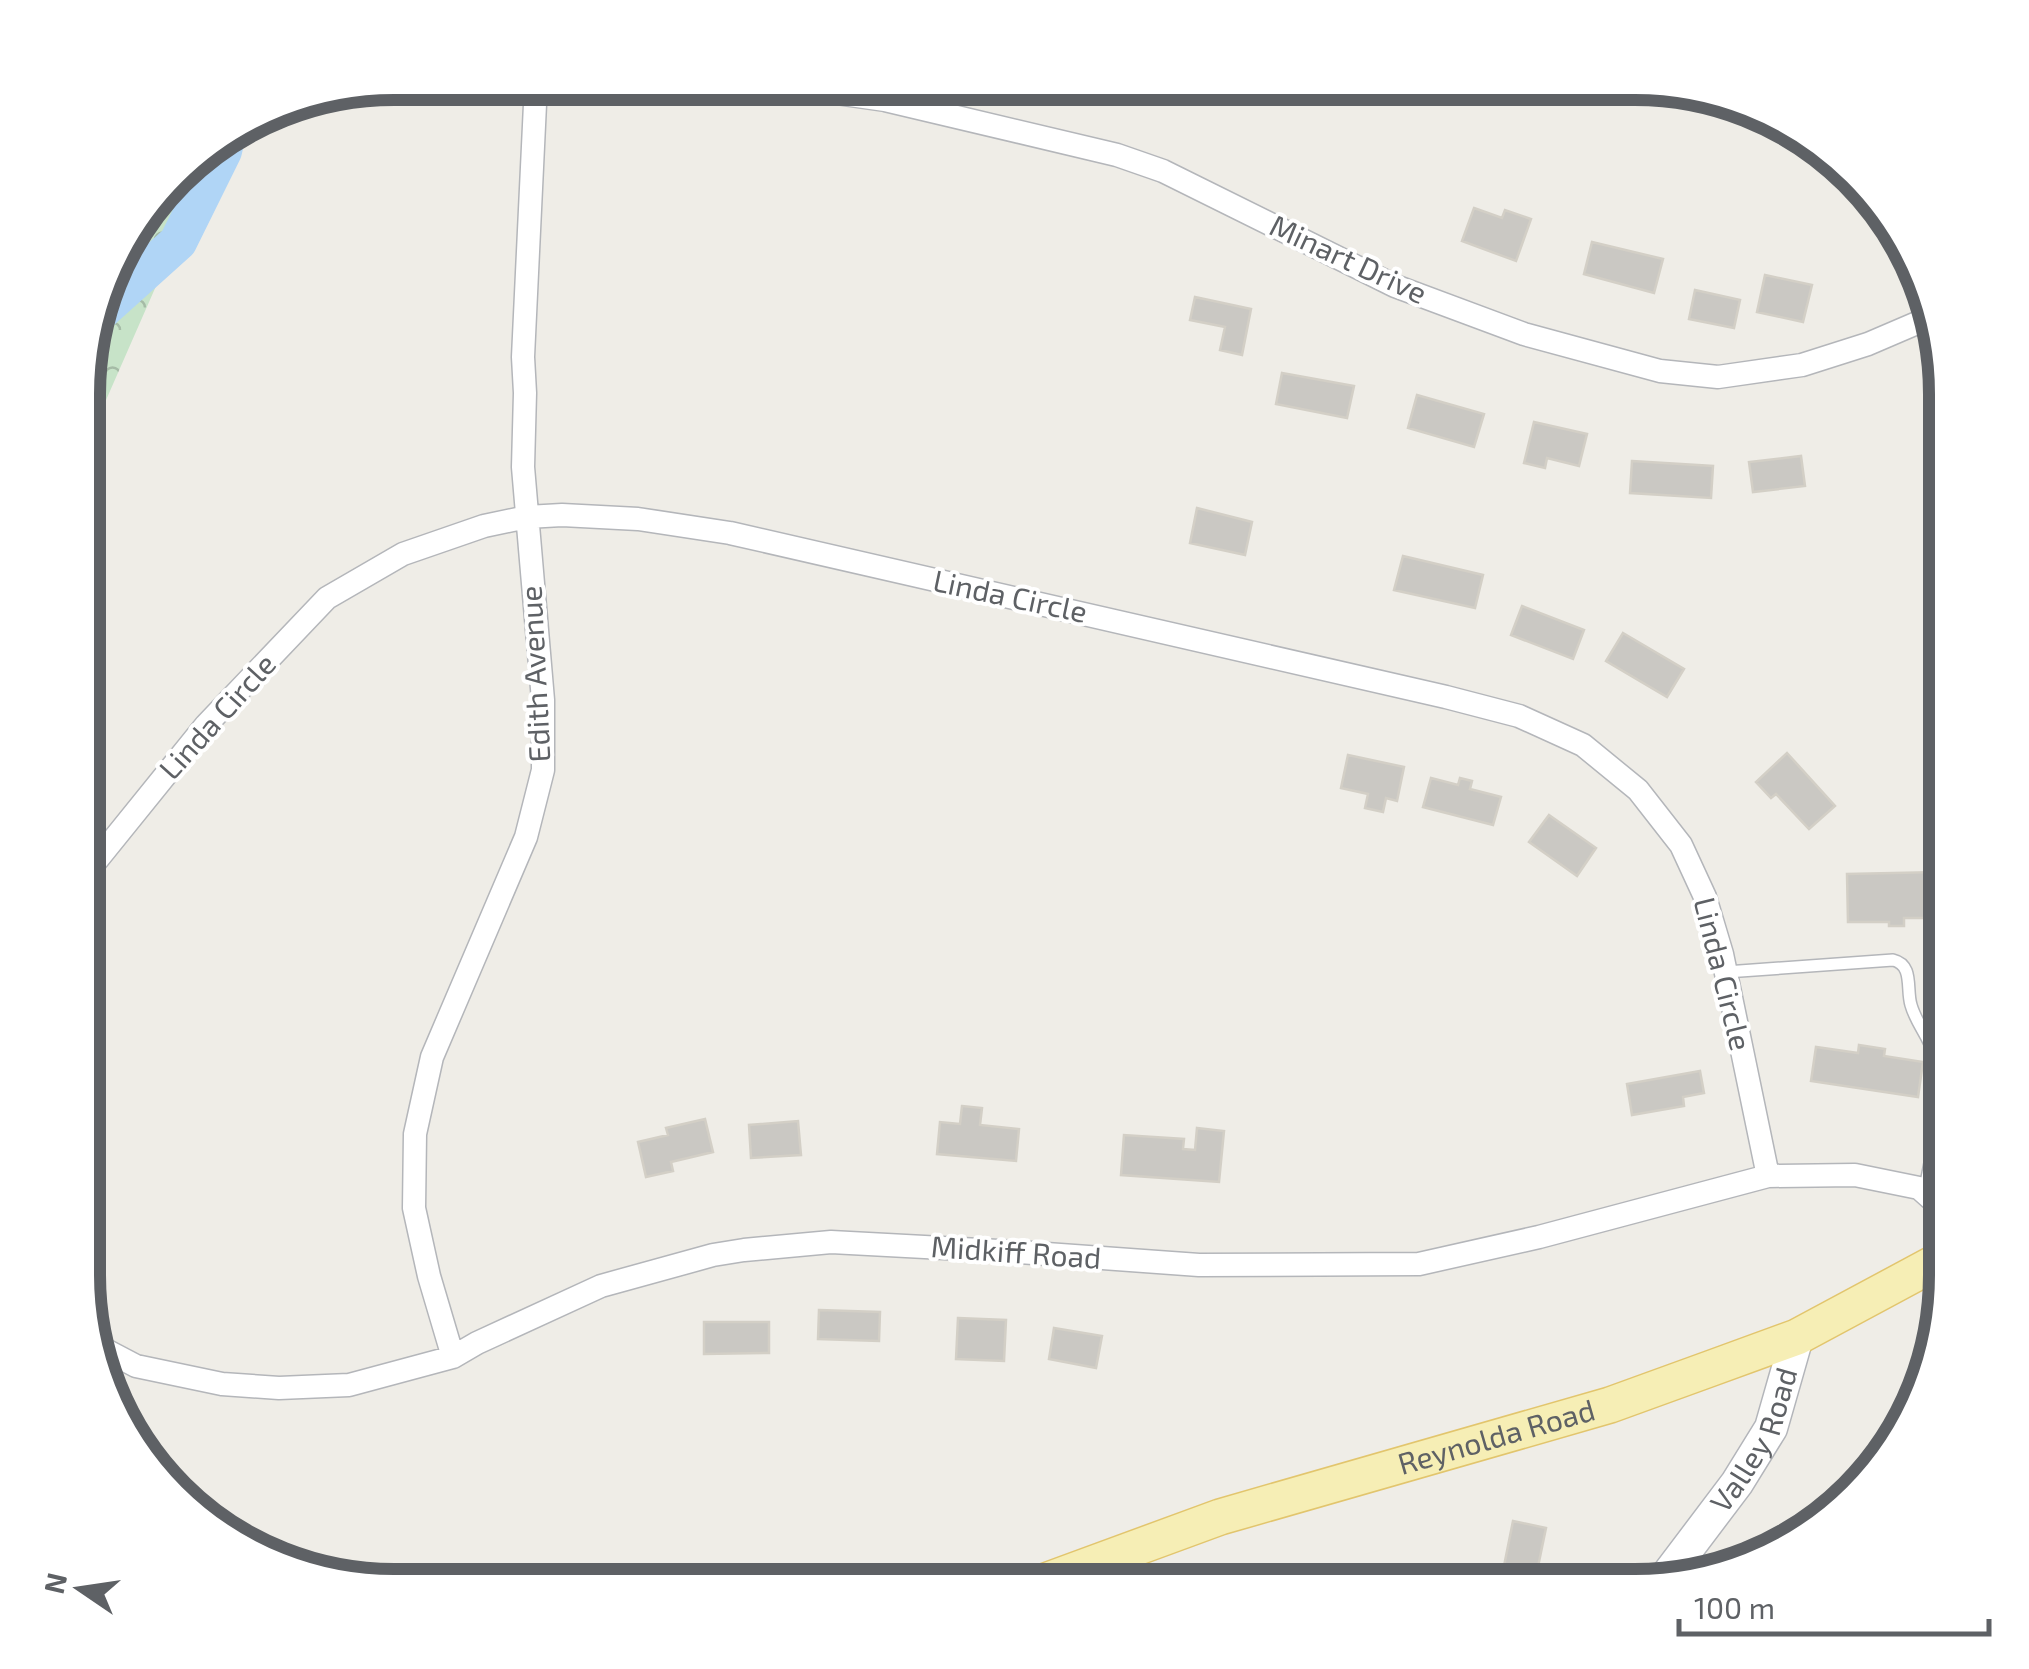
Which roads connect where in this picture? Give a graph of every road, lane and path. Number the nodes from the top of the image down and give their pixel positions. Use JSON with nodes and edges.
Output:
{"nodes":[{"id":1,"x":535,"y":101,"type":"edge"},
{"id":2,"x":889,"y":101,"type":"edge"},
{"id":3,"x":1920,"y":322,"type":"edge"},
{"id":4,"x":527,"y":517,"type":"junction"},
{"id":5,"x":101,"y":856,"type":"edge"},
{"id":6,"x":1726,"y":972,"type":"junction"},
{"id":7,"x":1929,"y":1043,"type":"edge"},
{"id":8,"x":1929,"y":1168,"type":"edge"},
{"id":9,"x":1768,"y":1176,"type":"junction"},
{"id":10,"x":1924,"y":1192,"type":"junction"},
{"id":11,"x":1929,"y":1196,"type":"edge"},
{"id":12,"x":1929,"y":1266,"type":"edge"},
{"id":13,"x":1797,"y":1336,"type":"junction"},
{"id":14,"x":111,"y":1353,"type":"edge"},
{"id":15,"x":453,"y":1358,"type":"junction"},
{"id":16,"x":1138,"y":1549,"type":"junction"},
{"id":17,"x":1675,"y":1565,"type":"edge"},
{"id":18,"x":1097,"y":1568,"type":"edge"},
{"id":19,"x":1139,"y":1568,"type":"edge"}],
"edges":[{"from":1,"to":4,"type":"street","name":"Edith Avenue"},
{"from":2,"to":3,"type":"street","name":"Minart Drive"},
{"from":4,"to":5,"type":"street","name":"Linda Circle"},
{"from":4,"to":6,"type":"street","name":"Linda Circle"},
{"from":4,"to":15,"type":"street","name":"Edith Avenue"},
{"from":6,"to":7,"type":"lane"},
{"from":6,"to":9,"type":"street","name":"Linda Circle"},
{"from":8,"to":10,"type":"lane"},
{"from":9,"to":10,"type":"street","name":"Midkiff Road"},
{"from":9,"to":15,"type":"street","name":"Midkiff Road"},
{"from":10,"to":11,"type":"street","name":"Midkiff Road"},
{"from":12,"to":13,"type":"main road","name":"Reynolda Road"},
{"from":13,"to":16,"type":"main road","name":"Reynolda Road"},
{"from":13,"to":17,"type":"street","name":"Valley Road"},
{"from":14,"to":15,"type":"street","name":"Midkiff Road"},
{"from":16,"to":18,"type":"main road","name":"Reynolda Road"},
{"from":16,"to":19,"type":"lane"}]}
